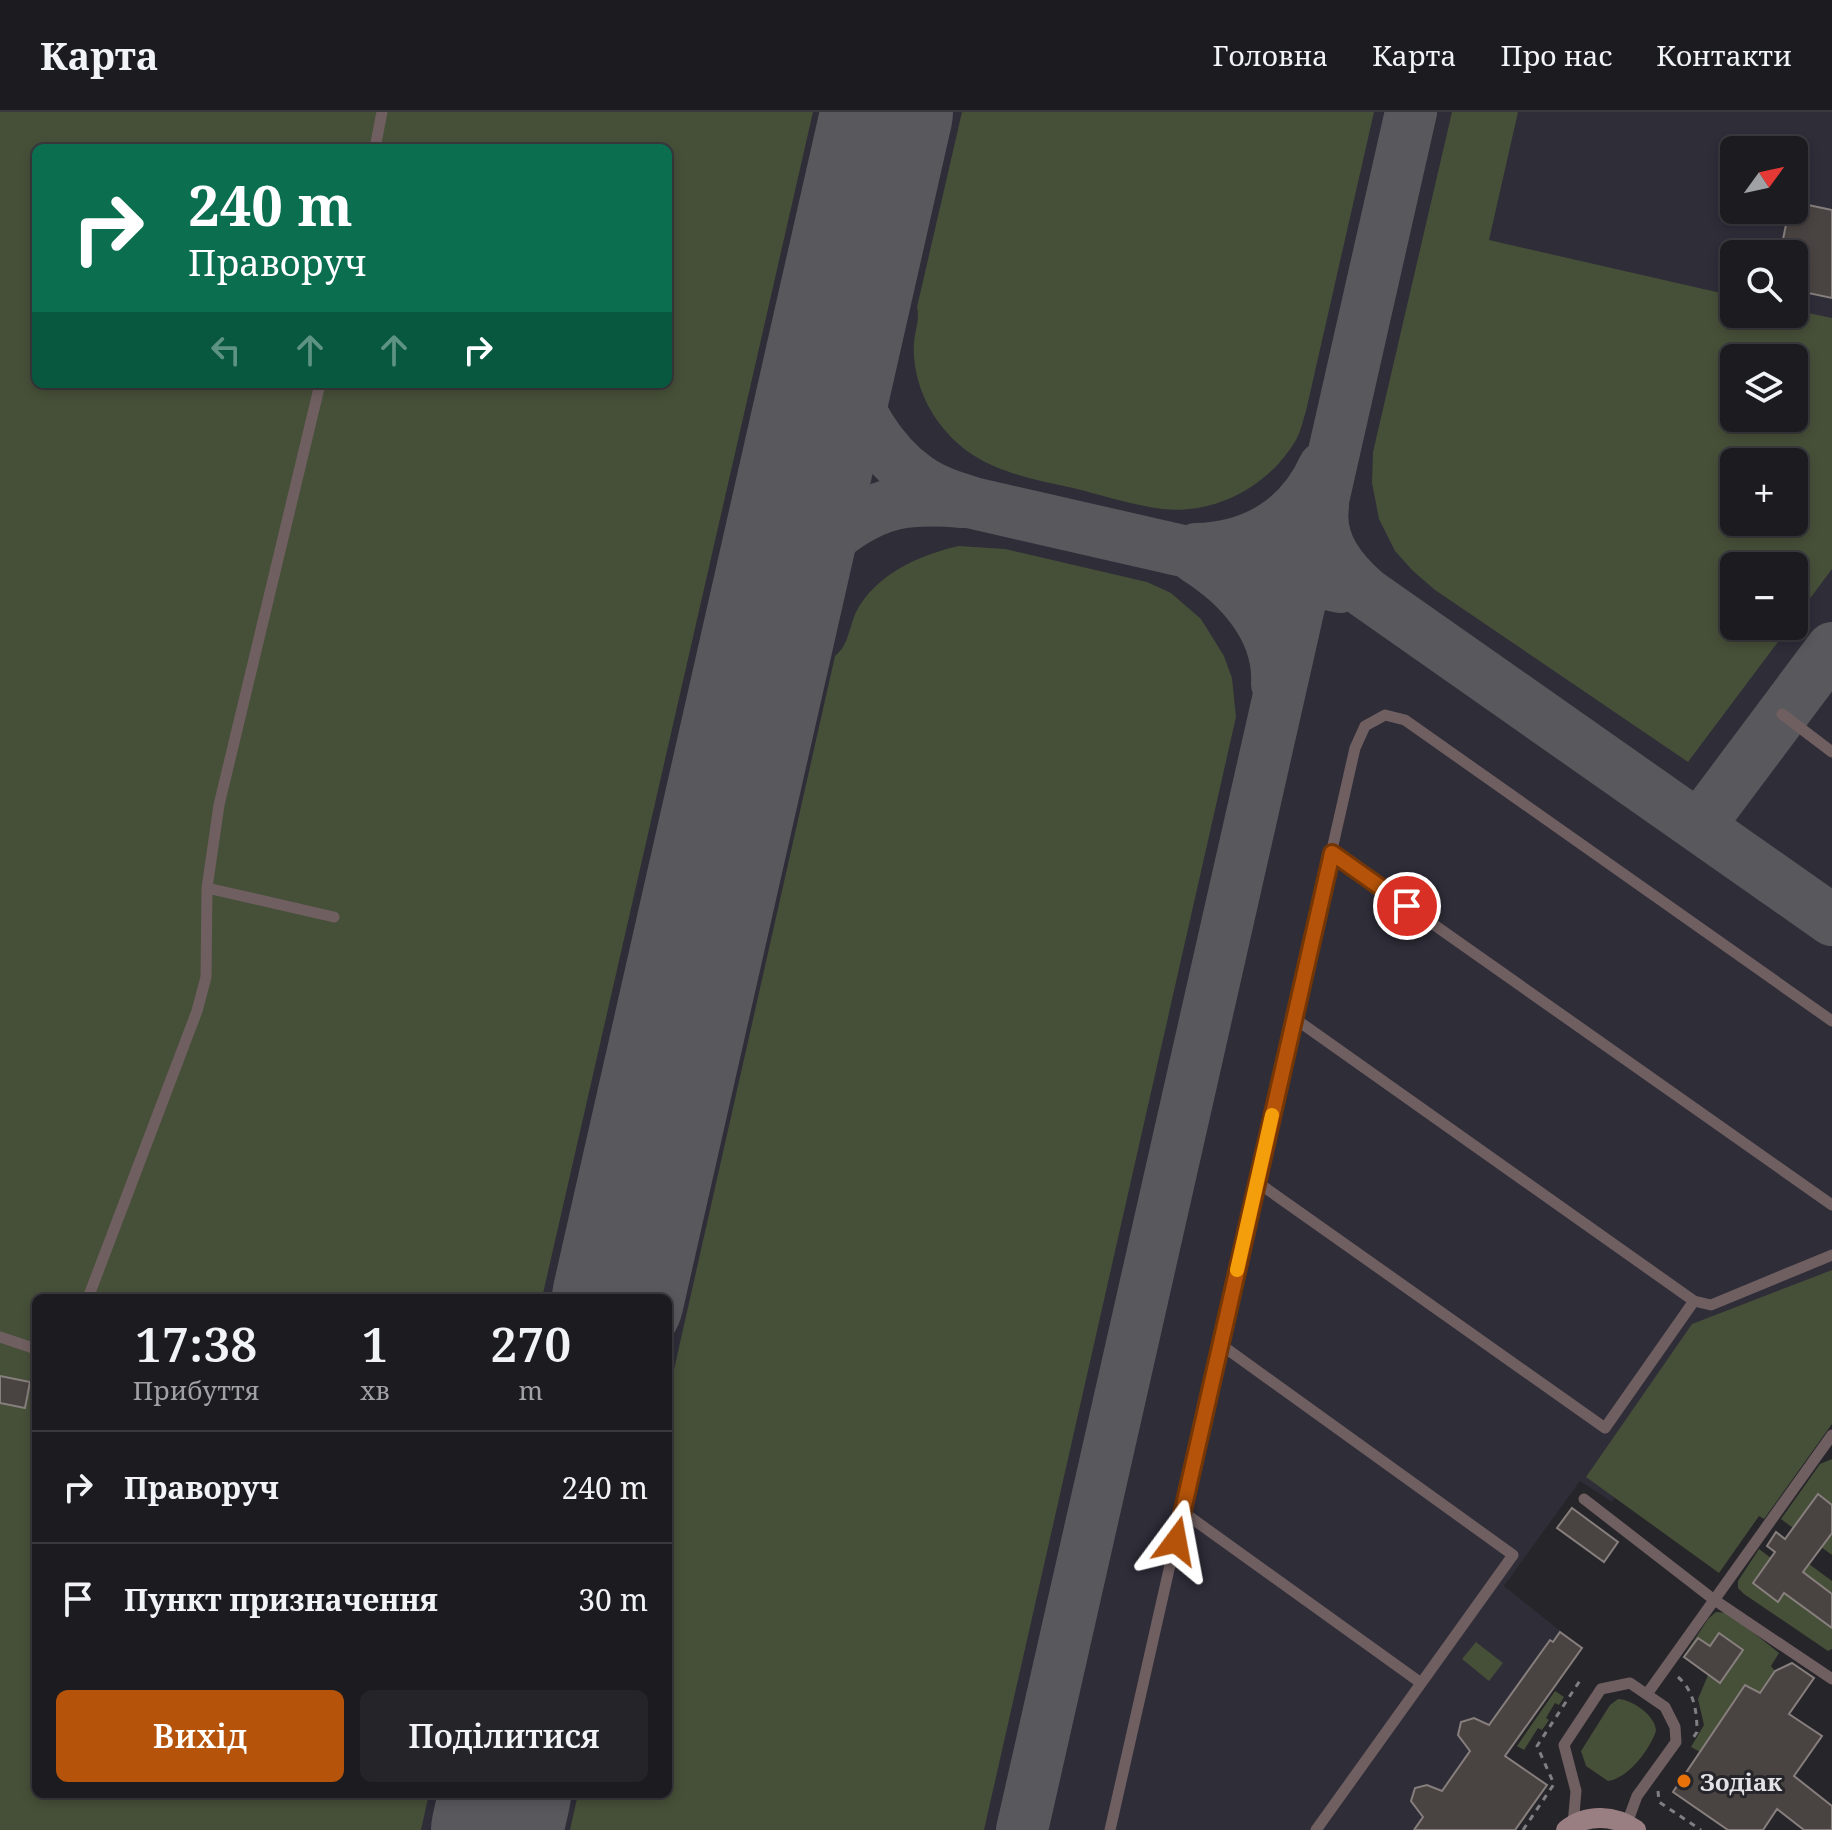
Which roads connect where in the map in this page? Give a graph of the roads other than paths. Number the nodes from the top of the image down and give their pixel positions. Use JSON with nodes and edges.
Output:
{"nodes":[{"id":1,"x":382,"y":112,"type":"edge"},
{"id":2,"x":376,"y":144,"type":"edge"},
{"id":3,"x":319,"y":388,"type":"edge"},
{"id":4,"x":1782,"y":714,"type":"dead end"},
{"id":5,"x":1832,"y":752,"type":"edge"},
{"id":6,"x":1332,"y":853,"type":"junction"},
{"id":7,"x":207,"y":888,"type":"junction"},
{"id":8,"x":334,"y":917,"type":"dead end"},
{"id":9,"x":1294,"y":1018,"type":"junction"},
{"id":10,"x":1832,"y":1021,"type":"edge"},
{"id":11,"x":1257,"y":1182,"type":"junction"},
{"id":12,"x":1832,"y":1205,"type":"edge"},
{"id":13,"x":1832,"y":1255,"type":"edge"},
{"id":14,"x":90,"y":1294,"type":"edge"},
{"id":15,"x":1694,"y":1301,"type":"junction"},
{"id":16,"x":0,"y":1337,"type":"edge"},
{"id":17,"x":1220,"y":1344,"type":"junction"},
{"id":18,"x":32,"y":1348,"type":"edge"},
{"id":19,"x":1832,"y":1435,"type":"edge"},
{"id":20,"x":1584,"y":1499,"type":"dead end"},
{"id":21,"x":1183,"y":1512,"type":"junction"},
{"id":22,"x":1713,"y":1599,"type":"junction"},
{"id":23,"x":1831,"y":1677,"type":"edge"},
{"id":24,"x":1421,"y":1683,"type":"junction"},
{"id":25,"x":1647,"y":1694,"type":"junction"},
{"id":26,"x":1632,"y":1826,"type":"edge"},
{"id":27,"x":1569,"y":1827,"type":"edge"},
{"id":28,"x":1110,"y":1830,"type":"edge"},
{"id":29,"x":1316,"y":1830,"type":"edge"}],
"edges":[{"from":1,"to":2,"type":"lane"},
{"from":3,"to":7,"type":"lane"},
{"from":4,"to":5,"type":"lane"},
{"from":6,"to":9,"type":"lane"},
{"from":6,"to":10,"type":"lane"},
{"from":6,"to":12,"type":"lane"},
{"from":7,"to":8,"type":"lane"},
{"from":7,"to":14,"type":"lane"},
{"from":9,"to":11,"type":"lane"},
{"from":9,"to":15,"type":"lane"},
{"from":11,"to":15,"type":"lane"},
{"from":11,"to":17,"type":"lane"},
{"from":13,"to":15,"type":"lane"},
{"from":16,"to":18,"type":"lane"},
{"from":17,"to":21,"type":"lane"},
{"from":17,"to":24,"type":"lane"},
{"from":19,"to":22,"type":"lane"},
{"from":20,"to":22,"type":"lane"},
{"from":21,"to":24,"type":"lane"},
{"from":21,"to":28,"type":"lane"},
{"from":22,"to":23,"type":"lane"},
{"from":22,"to":25,"type":"lane"},
{"from":24,"to":29,"type":"lane"},
{"from":25,"to":26,"type":"lane"},
{"from":25,"to":27,"type":"lane"},
{"from":26,"to":27,"type":"main road"}]}
